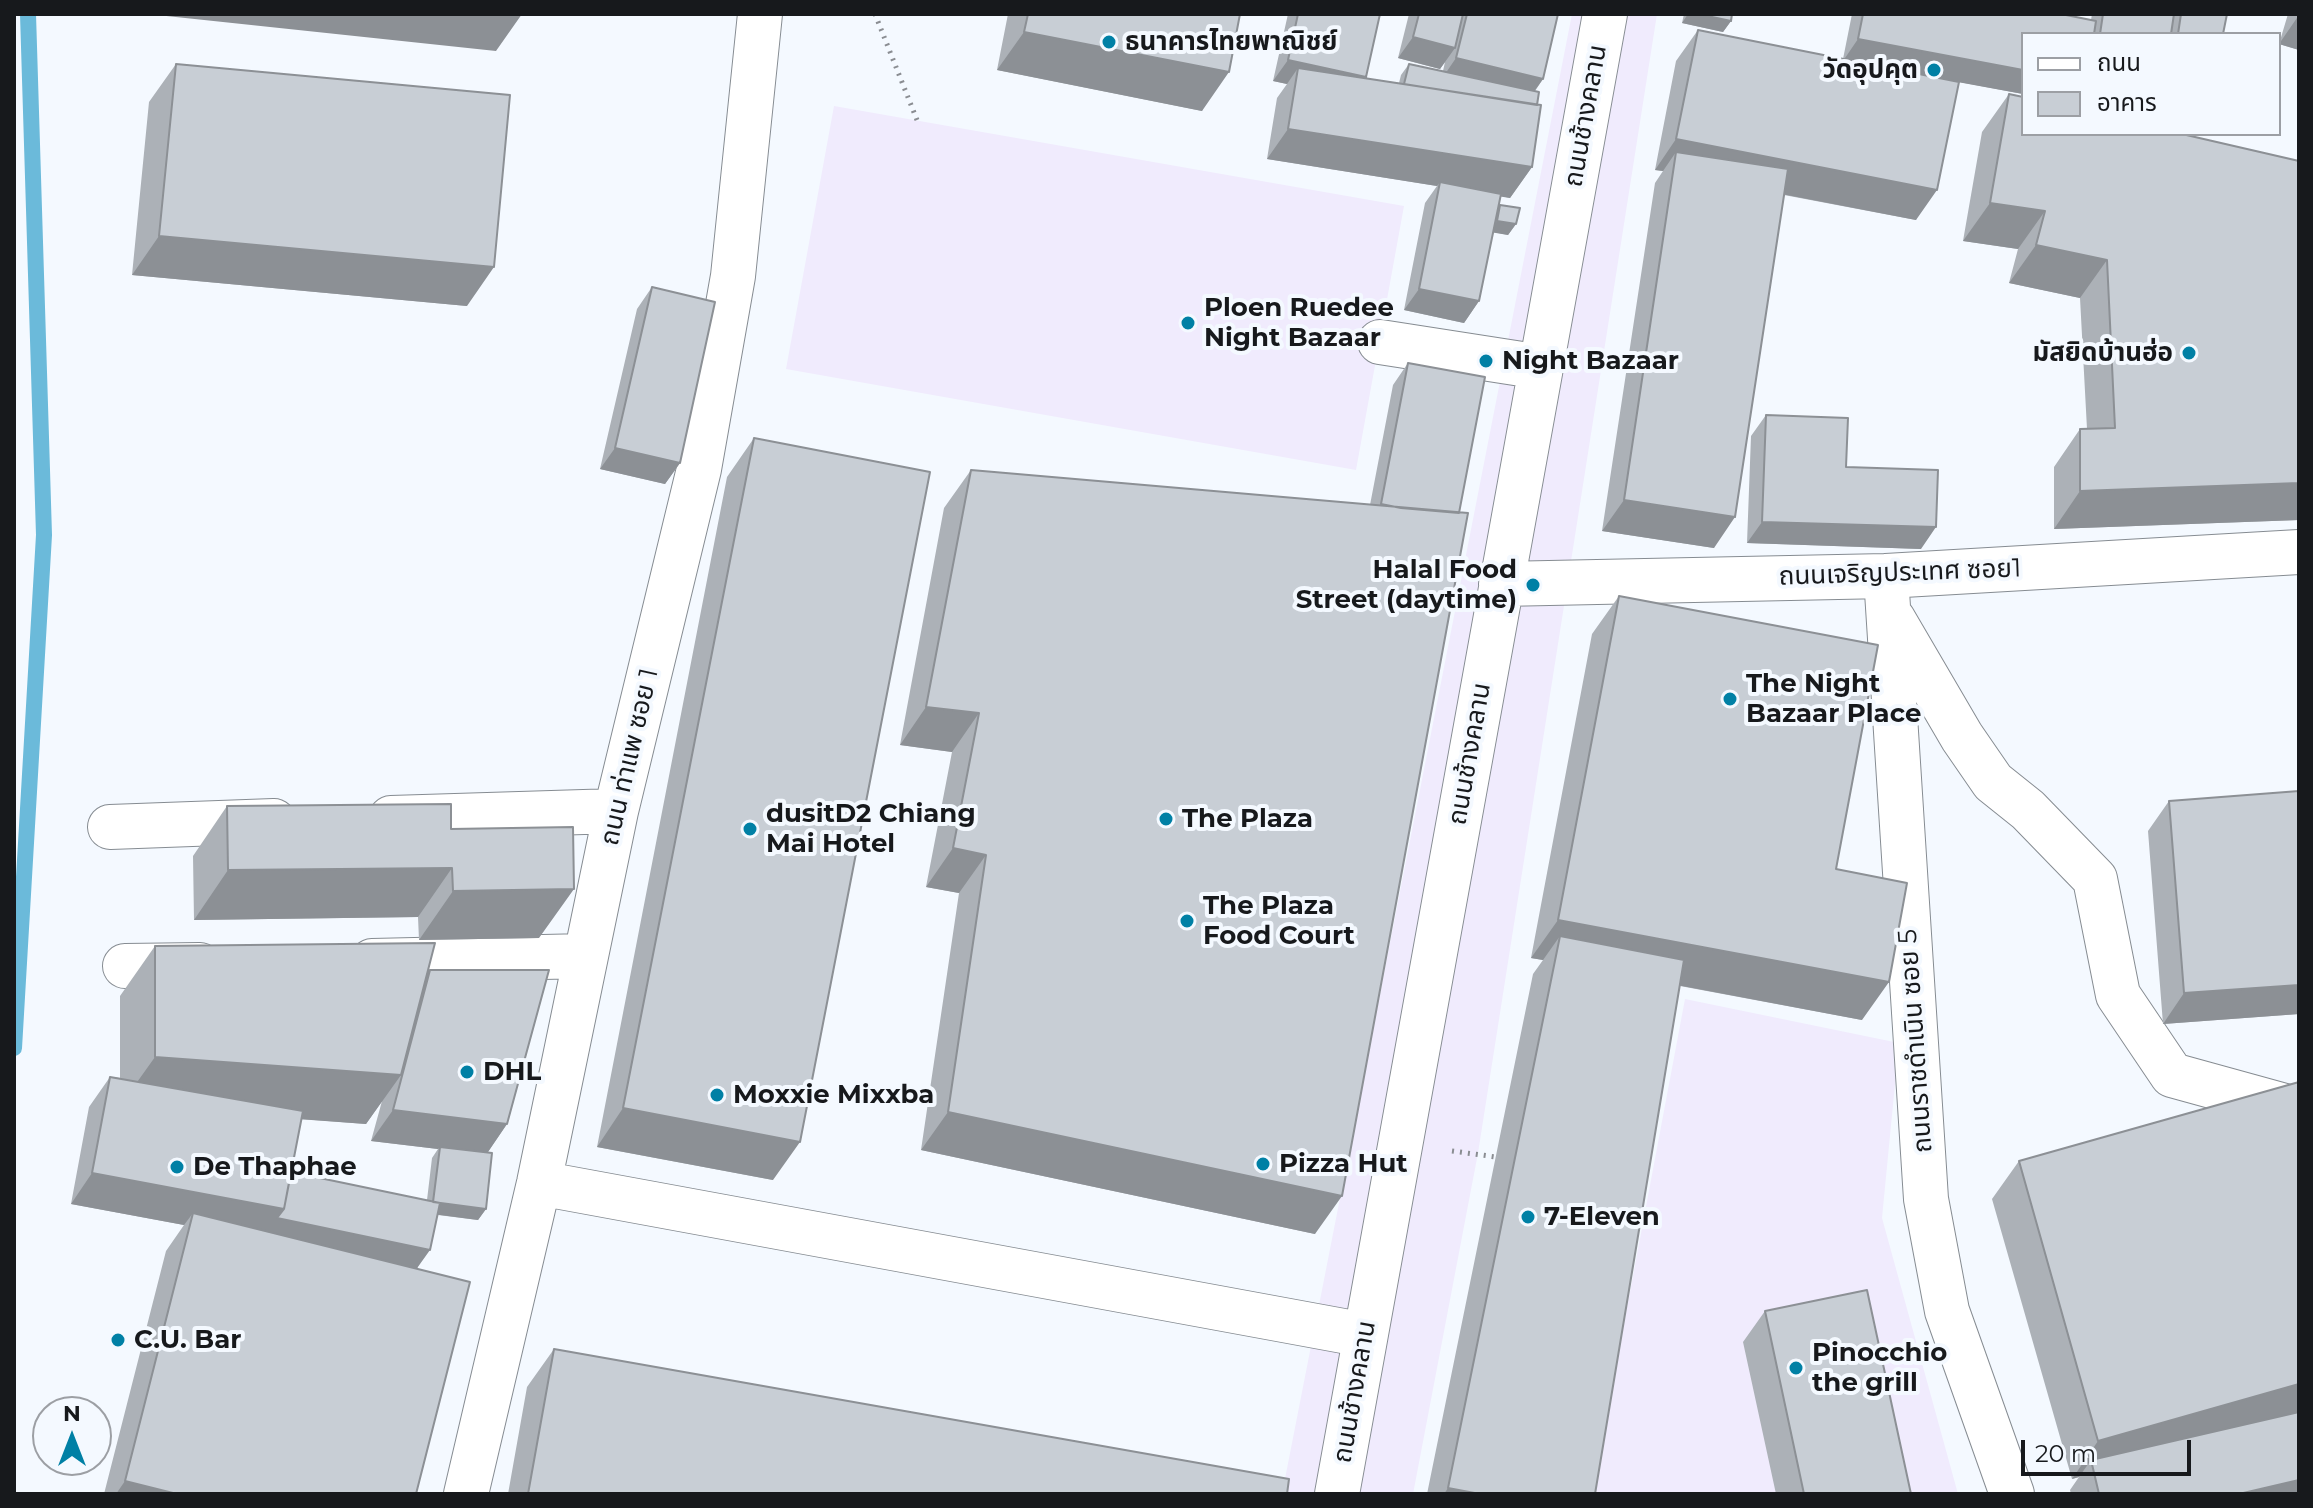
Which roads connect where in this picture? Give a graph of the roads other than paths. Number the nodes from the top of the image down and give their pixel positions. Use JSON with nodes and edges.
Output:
{"nodes":[{"id":1,"x":760,"y":14,"type":"edge"},
{"id":2,"x":1605,"y":14,"type":"edge"},
{"id":3,"x":1380,"y":342,"type":"dead end"},
{"id":4,"x":1541,"y":367,"type":"junction"},
{"id":5,"x":2299,"y":552,"type":"edge"},
{"id":6,"x":1501,"y":584,"type":"junction"},
{"id":7,"x":1886,"y":593,"type":"junction"},
{"id":8,"x":616,"y":811,"type":"junction"},
{"id":9,"x":110,"y":827,"type":"dead end"},
{"id":10,"x":586,"y":956,"type":"junction"},
{"id":11,"x":331,"y":962,"type":"edge"},
{"id":12,"x":236,"y":964,"type":"edge"},
{"id":13,"x":125,"y":966,"type":"dead end"},
{"id":14,"x":2299,"y":1110,"type":"edge"},
{"id":15,"x":539,"y":1183,"type":"junction"},
{"id":16,"x":1365,"y":1335,"type":"junction"},
{"id":17,"x":466,"y":1494,"type":"edge"},
{"id":18,"x":1337,"y":1494,"type":"edge"},
{"id":19,"x":2012,"y":1494,"type":"edge"}],
"edges":[{"from":1,"to":8,"type":"street","name":"ถนน ท่าแพ ซอย 1"},
{"from":2,"to":4,"type":"street","name":"ถนนช้างคลาน"},
{"from":3,"to":4,"type":"street"},
{"from":4,"to":6,"type":"street","name":"ถนนช้างคลาน"},
{"from":5,"to":7,"type":"street","name":"ถนนเจริญประเทศ ซอย1"},
{"from":6,"to":7,"type":"street","name":"ถนนเจริญประเทศ ซอย1"},
{"from":6,"to":16,"type":"street","name":"ถนนช้างคลาน"},
{"from":7,"to":14,"type":"street"},
{"from":7,"to":19,"type":"street","name":"ถนนราชดำเนิน ซอย 5"},
{"from":8,"to":9,"type":"street"},
{"from":8,"to":10,"type":"street","name":"ถนน ท่าแพ ซอย 1"},
{"from":10,"to":11,"type":"street"},
{"from":10,"to":15,"type":"street","name":"ถนน ท่าแพ ซอย 1"},
{"from":12,"to":13,"type":"street"},
{"from":15,"to":16,"type":"street"},
{"from":15,"to":17,"type":"street","name":"ถนน ท่าแพ ซอย 1"},
{"from":16,"to":18,"type":"street","name":"ถนนช้างคลาน"}]}
